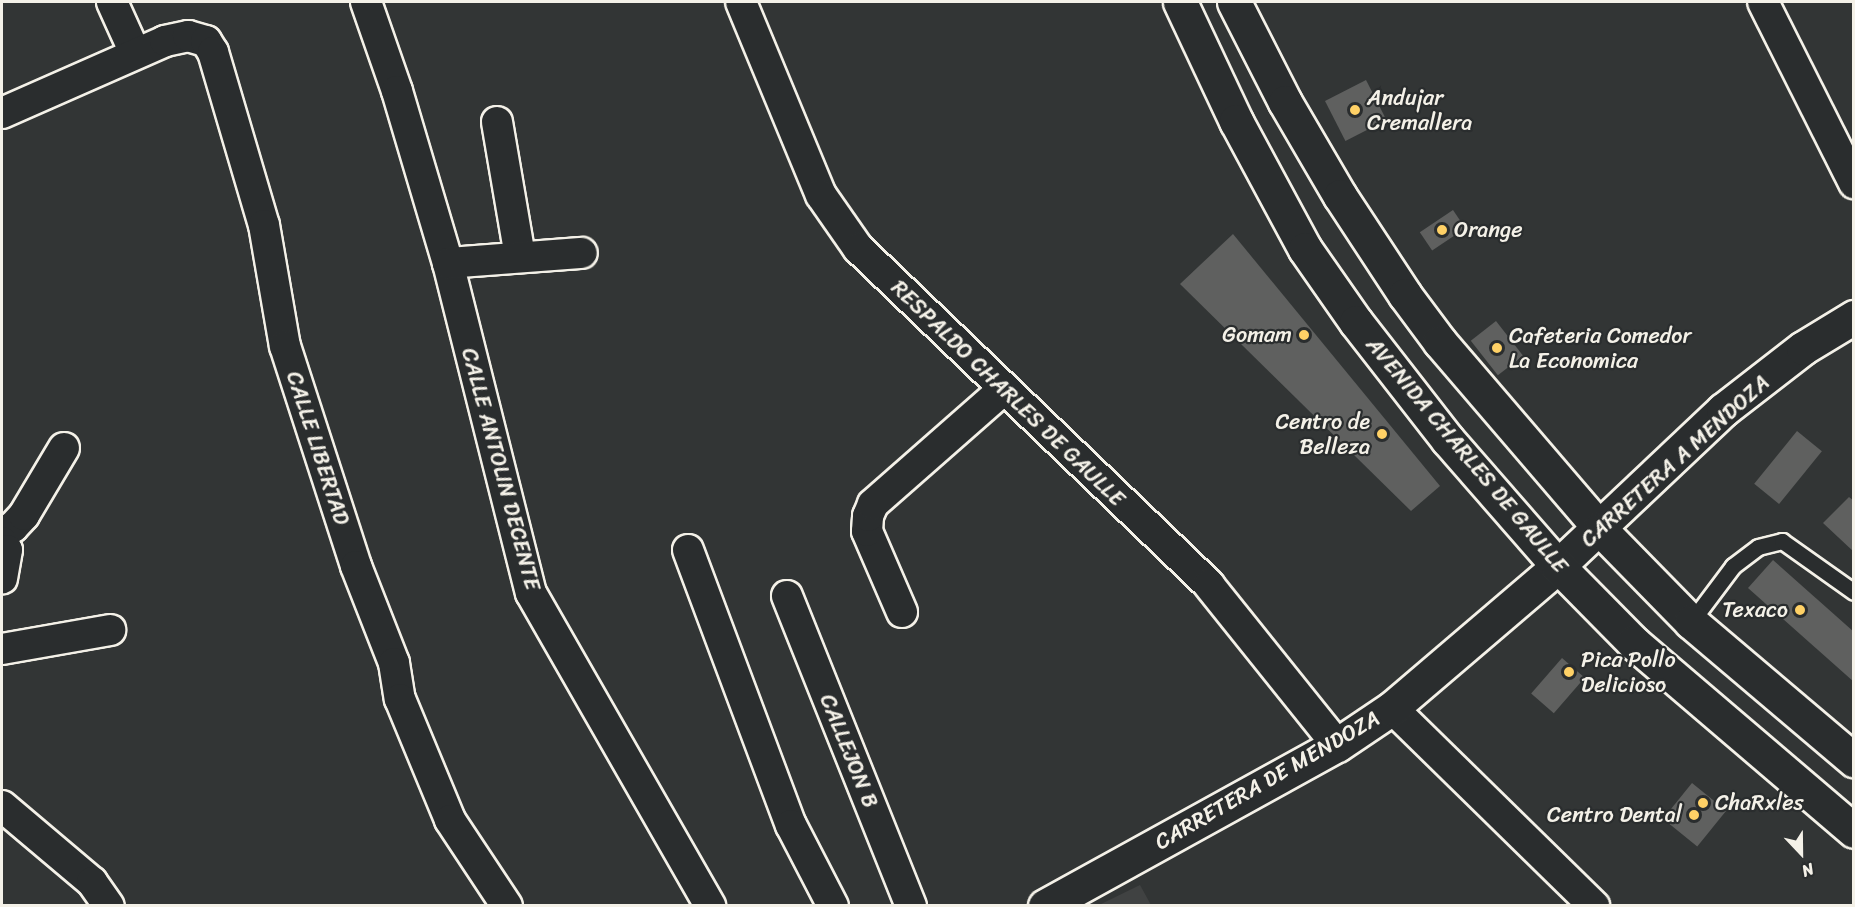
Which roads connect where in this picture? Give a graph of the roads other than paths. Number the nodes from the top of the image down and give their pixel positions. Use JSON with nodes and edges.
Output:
{"nodes":[{"id":1,"x":112,"y":2,"type":"edge"},
{"id":2,"x":366,"y":2,"type":"edge"},
{"id":3,"x":741,"y":2,"type":"edge"},
{"id":4,"x":1180,"y":2,"type":"edge"},
{"id":5,"x":1234,"y":2,"type":"edge"},
{"id":6,"x":1762,"y":2,"type":"edge"},
{"id":7,"x":135,"y":52,"type":"junction"},
{"id":8,"x":2,"y":113,"type":"edge"},
{"id":9,"x":496,"y":122,"type":"dead end"},
{"id":10,"x":1854,"y":183,"type":"edge"},
{"id":11,"x":582,"y":253,"type":"dead end"},
{"id":12,"x":520,"y":257,"type":"junction"},
{"id":13,"x":448,"y":262,"type":"junction"},
{"id":14,"x":1854,"y":317,"type":"edge"},
{"id":15,"x":1004,"y":390,"type":"junction"},
{"id":16,"x":64,"y":448,"type":"dead end"},
{"id":17,"x":1600,"y":529,"type":"junction"},
{"id":18,"x":2,"y":532,"type":"edge"},
{"id":19,"x":2,"y":542,"type":"edge"},
{"id":20,"x":688,"y":550,"type":"dead end"},
{"id":21,"x":1558,"y":566,"type":"junction"},
{"id":22,"x":2,"y":579,"type":"edge"},
{"id":23,"x":1854,"y":592,"type":"edge"},
{"id":24,"x":787,"y":596,"type":"dead end"},
{"id":25,"x":902,"y":612,"type":"dead end"},
{"id":26,"x":1691,"y":622,"type":"junction"},
{"id":27,"x":110,"y":630,"type":"dead end"},
{"id":28,"x":2,"y":649,"type":"edge"},
{"id":29,"x":1392,"y":708,"type":"junction"},
{"id":30,"x":1336,"y":745,"type":"junction"},
{"id":31,"x":1854,"y":760,"type":"edge"},
{"id":32,"x":2,"y":806,"type":"edge"},
{"id":33,"x":1854,"y":831,"type":"edge"},
{"id":34,"x":110,"y":906,"type":"edge"},
{"id":35,"x":507,"y":906,"type":"edge"},
{"id":36,"x":710,"y":906,"type":"edge"},
{"id":37,"x":834,"y":906,"type":"edge"},
{"id":38,"x":911,"y":906,"type":"edge"},
{"id":39,"x":1045,"y":906,"type":"edge"},
{"id":40,"x":1594,"y":906,"type":"edge"}],
"edges":[{"from":1,"to":7,"type":"street"},
{"from":2,"to":13,"type":"street","name":"CALLE ANTOLIN DECENTE"},
{"from":3,"to":15,"type":"street","name":"RESPALDO CHARLES DE GAULLE"},
{"from":4,"to":21,"type":"main road","name":"AVENIDA CHARLES DE GAULLE"},
{"from":5,"to":17,"type":"main road"},
{"from":6,"to":10,"type":"street"},
{"from":7,"to":8,"type":"street","name":"CALLE LIBERTAD"},
{"from":7,"to":35,"type":"street","name":"CALLE LIBERTAD"},
{"from":9,"to":12,"type":"street"},
{"from":11,"to":12,"type":"street"},
{"from":12,"to":13,"type":"street"},
{"from":13,"to":36,"type":"street","name":"CALLE ANTOLIN DECENTE"},
{"from":14,"to":17,"type":"main road","name":"CARRETERA A MENDOZA"},
{"from":15,"to":25,"type":"street"},
{"from":15,"to":30,"type":"street","name":"RESPALDO CHARLES DE GAULLE"},
{"from":16,"to":18,"type":"street"},
{"from":17,"to":21,"type":"main road","name":"CARRETERA A MENDOZA"},
{"from":17,"to":26,"type":"main road"},
{"from":19,"to":22,"type":"street"},
{"from":20,"to":37,"type":"street"},
{"from":21,"to":29,"type":"main road","name":"CARRETERA DE MENDOZA"},
{"from":21,"to":33,"type":"main road","name":"AVENIDA CHARLES DE GAULLE"},
{"from":23,"to":26,"type":"lane"},
{"from":24,"to":38,"type":"street","name":"CALLEJON B"},
{"from":26,"to":31,"type":"main road"},
{"from":27,"to":28,"type":"street"},
{"from":29,"to":30,"type":"main road","name":"CARRETERA DE MENDOZA"},
{"from":29,"to":40,"type":"street"},
{"from":30,"to":39,"type":"main road","name":"CARRETERA DE MENDOZA"},
{"from":32,"to":34,"type":"street"}]}
